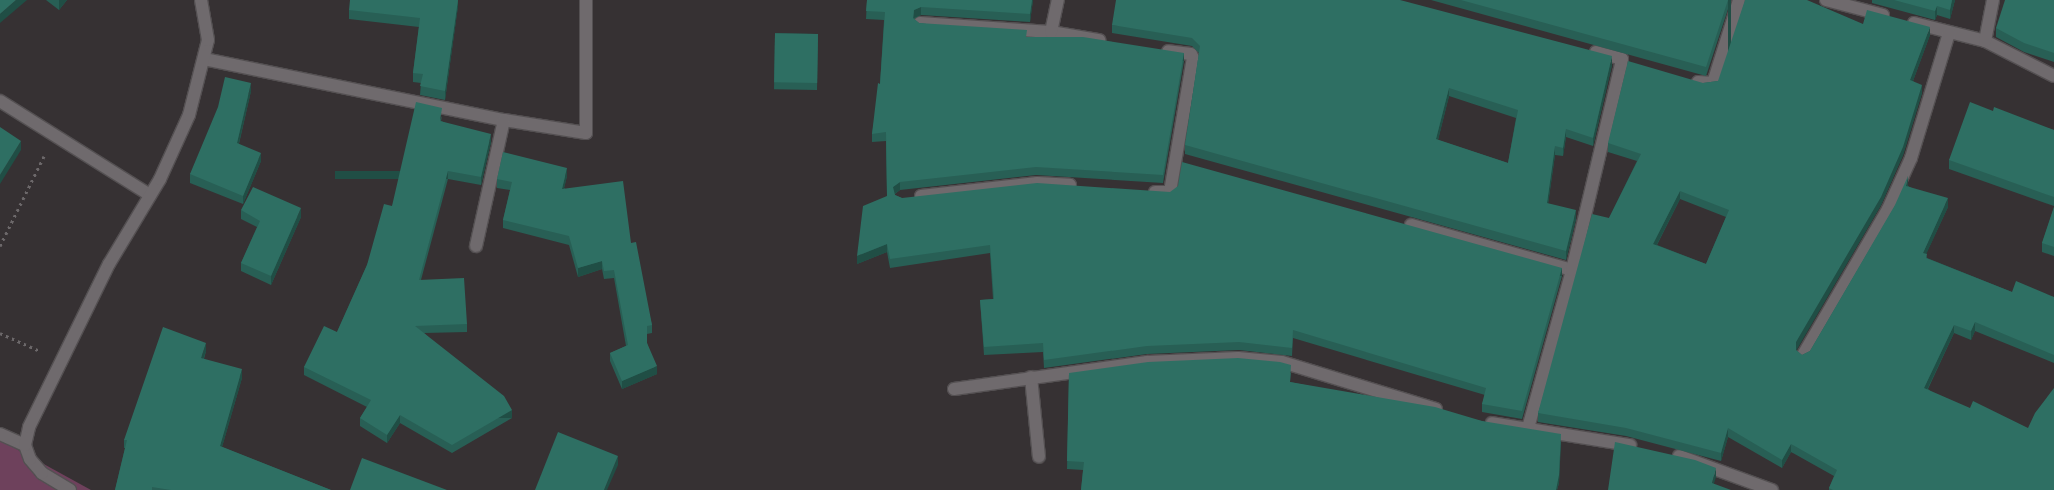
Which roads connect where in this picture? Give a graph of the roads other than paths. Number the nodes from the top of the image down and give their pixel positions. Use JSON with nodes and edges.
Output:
{"nodes":[{"id":1,"x":201,"y":0,"type":"edge"},
{"id":2,"x":586,"y":0,"type":"edge"},
{"id":3,"x":1058,"y":0,"type":"edge"},
{"id":4,"x":1739,"y":0,"type":"edge"},
{"id":5,"x":1826,"y":0,"type":"edge"},
{"id":6,"x":1993,"y":0,"type":"edge"},
{"id":7,"x":920,"y":23,"type":"edge"},
{"id":8,"x":1050,"y":32,"type":"junction"},
{"id":9,"x":1949,"y":32,"type":"junction"},
{"id":10,"x":1110,"y":41,"type":"edge"},
{"id":11,"x":1985,"y":41,"type":"junction"},
{"id":12,"x":1579,"y":48,"type":"edge"},
{"id":13,"x":1159,"y":49,"type":"edge"},
{"id":14,"x":204,"y":59,"type":"junction"},
{"id":15,"x":2054,"y":76,"type":"edge"},
{"id":16,"x":1686,"y":79,"type":"edge"},
{"id":17,"x":0,"y":101,"type":"edge"},
{"id":18,"x":504,"y":120,"type":"junction"},
{"id":19,"x":1079,"y":186,"type":"edge"},
{"id":20,"x":1138,"y":191,"type":"edge"},
{"id":21,"x":150,"y":195,"type":"junction"},
{"id":22,"x":911,"y":197,"type":"edge"},
{"id":23,"x":1393,"y":220,"type":"edge"},
{"id":24,"x":476,"y":246,"type":"dead end"},
{"id":25,"x":1572,"y":270,"type":"junction"},
{"id":26,"x":1803,"y":355,"type":"edge"},
{"id":27,"x":1031,"y":377,"type":"junction"},
{"id":28,"x":954,"y":389,"type":"dead end"},
{"id":29,"x":1449,"y":413,"type":"edge"},
{"id":30,"x":1475,"y":420,"type":"edge"},
{"id":31,"x":1528,"y":428,"type":"junction"},
{"id":32,"x":0,"y":434,"type":"edge"},
{"id":33,"x":26,"y":444,"type":"junction"},
{"id":34,"x":1642,"y":448,"type":"edge"},
{"id":35,"x":1670,"y":454,"type":"edge"},
{"id":36,"x":1039,"y":457,"type":"dead end"},
{"id":37,"x":70,"y":490,"type":"edge"},
{"id":38,"x":1772,"y":490,"type":"edge"}],
"edges":[{"from":1,"to":14,"type":"street"},
{"from":2,"to":18,"type":"street"},
{"from":3,"to":8,"type":"street"},
{"from":4,"to":16,"type":"street"},
{"from":5,"to":9,"type":"street"},
{"from":6,"to":11,"type":"street"},
{"from":7,"to":8,"type":"street"},
{"from":8,"to":10,"type":"street"},
{"from":9,"to":11,"type":"street"},
{"from":9,"to":26,"type":"street"},
{"from":11,"to":15,"type":"street"},
{"from":12,"to":25,"type":"street"},
{"from":13,"to":20,"type":"street"},
{"from":14,"to":18,"type":"street"},
{"from":14,"to":21,"type":"street"},
{"from":17,"to":21,"type":"street"},
{"from":18,"to":24,"type":"street"},
{"from":19,"to":22,"type":"street"},
{"from":21,"to":33,"type":"street"},
{"from":23,"to":25,"type":"street"},
{"from":25,"to":31,"type":"street"},
{"from":27,"to":28,"type":"street"},
{"from":27,"to":29,"type":"street"},
{"from":27,"to":36,"type":"street"},
{"from":30,"to":31,"type":"street"},
{"from":31,"to":34,"type":"street"},
{"from":32,"to":33,"type":"street"},
{"from":33,"to":37,"type":"street"},
{"from":35,"to":38,"type":"street"}]}
